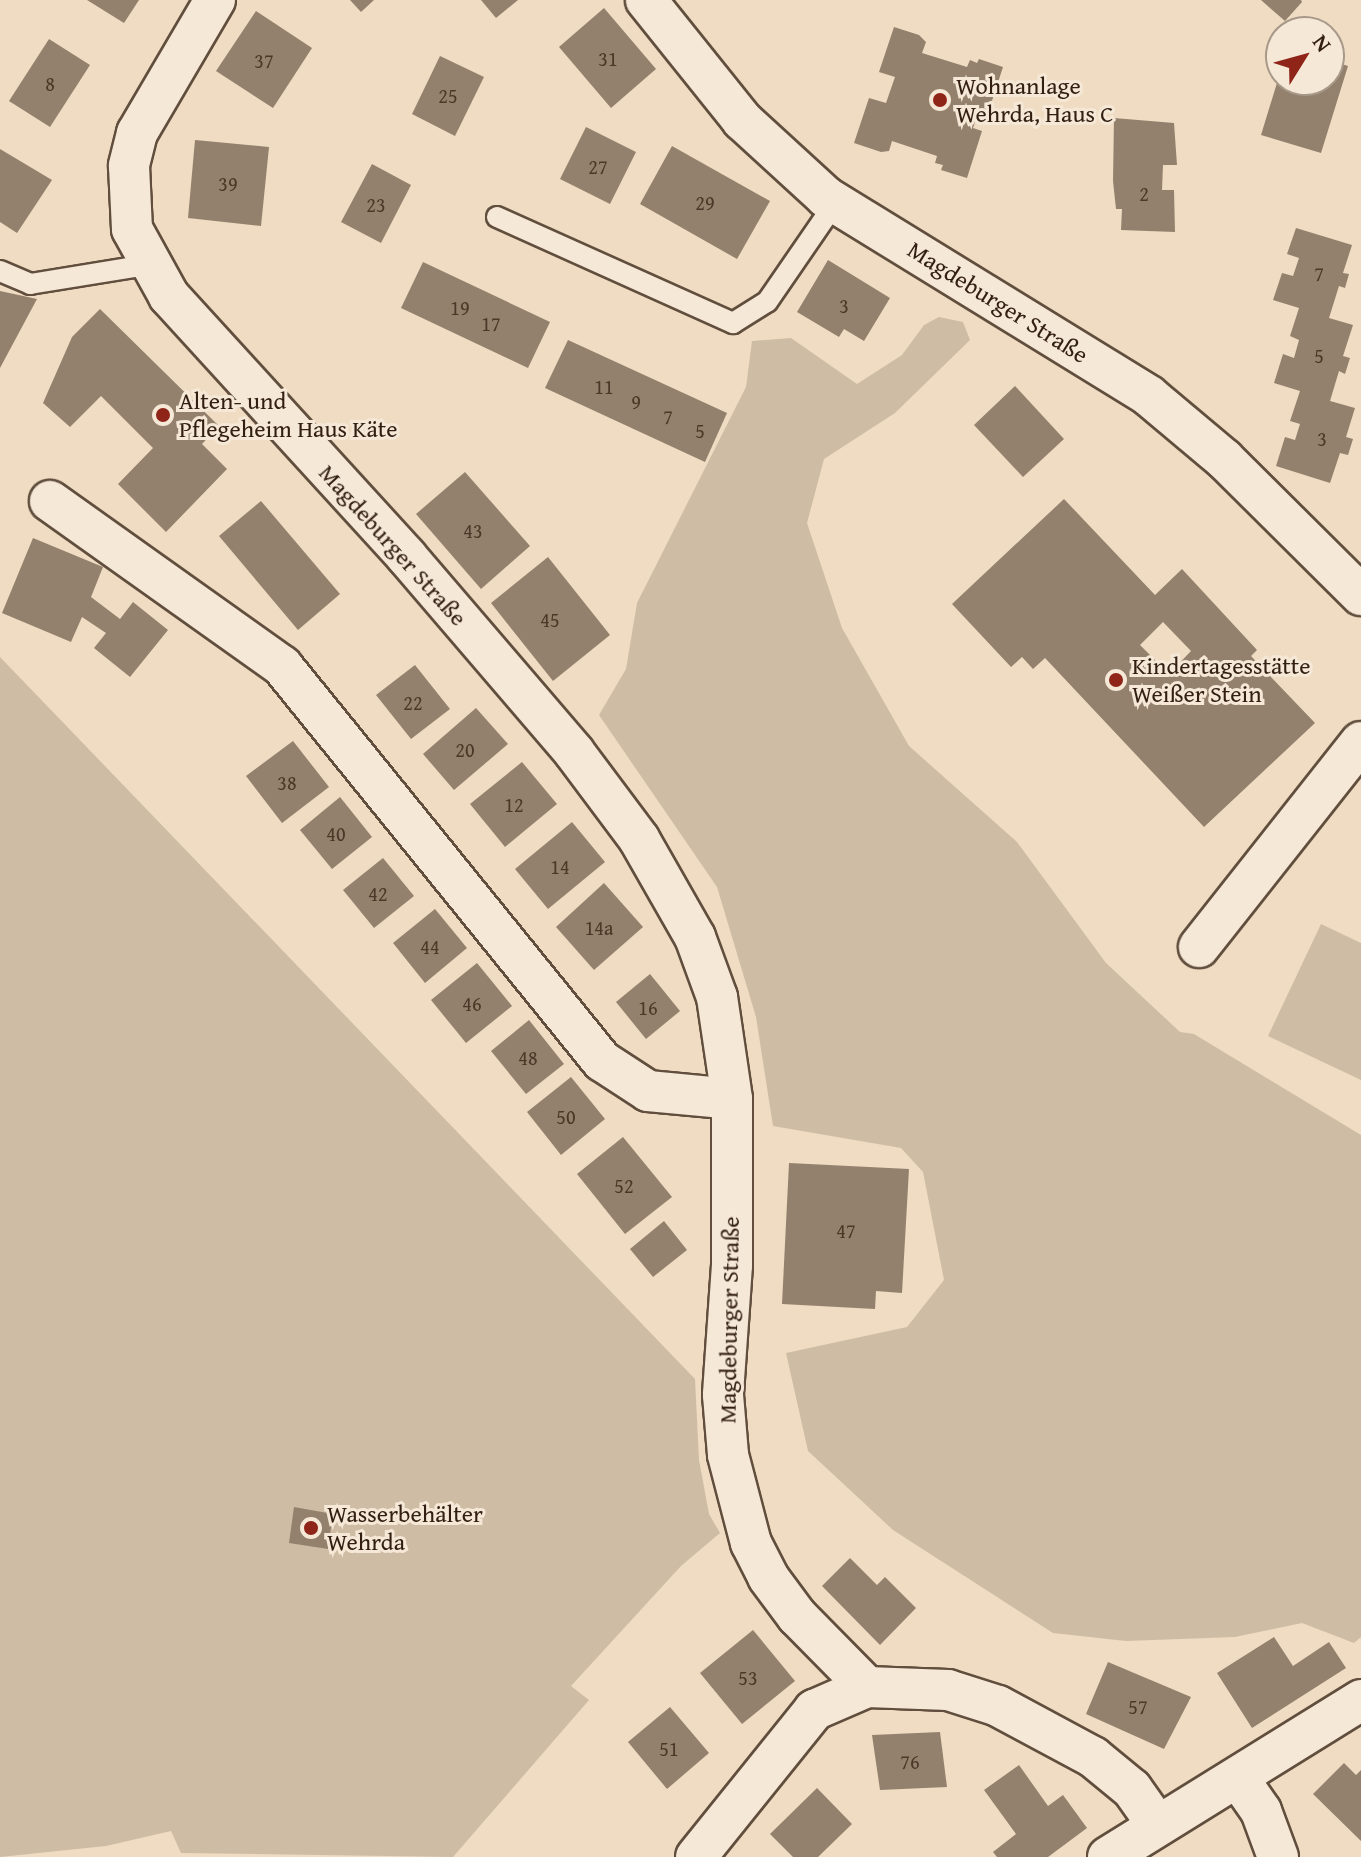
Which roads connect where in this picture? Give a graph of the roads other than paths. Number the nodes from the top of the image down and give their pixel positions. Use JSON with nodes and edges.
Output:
{"nodes":[{"id":1,"x":215,"y":0,"type":"edge"},
{"id":2,"x":646,"y":0,"type":"edge"},
{"id":3,"x":835,"y":203,"type":"junction"},
{"id":4,"x":497,"y":217,"type":"dead end"},
{"id":5,"x":147,"y":265,"type":"junction"},
{"id":6,"x":0,"y":271,"type":"edge"},
{"id":7,"x":50,"y":501,"type":"dead end"},
{"id":8,"x":1361,"y":595,"type":"edge"},
{"id":9,"x":1361,"y":742,"type":"edge"},
{"id":10,"x":1199,"y":947,"type":"dead end"},
{"id":11,"x":732,"y":1099,"type":"junction"},
{"id":12,"x":867,"y":1687,"type":"junction"},
{"id":13,"x":1361,"y":1700,"type":"edge"},
{"id":14,"x":1238,"y":1778,"type":"junction"},
{"id":15,"x":1156,"y":1823,"type":"junction"},
{"id":16,"x":696,"y":1857,"type":"edge"},
{"id":17,"x":1108,"y":1857,"type":"edge"},
{"id":18,"x":1278,"y":1857,"type":"edge"}],
"edges":[{"from":1,"to":5,"type":"street","name":"Magdeburger Straße"},
{"from":2,"to":3,"type":"street","name":"Magdeburger Straße"},
{"from":3,"to":4,"type":"lane"},
{"from":3,"to":8,"type":"street","name":"Magdeburger Straße"},
{"from":5,"to":6,"type":"lane"},
{"from":5,"to":11,"type":"street","name":"Magdeburger Straße"},
{"from":7,"to":11,"type":"street"},
{"from":9,"to":10,"type":"street"},
{"from":11,"to":12,"type":"street","name":"Magdeburger Straße"},
{"from":12,"to":15,"type":"street"},
{"from":12,"to":16,"type":"street"},
{"from":13,"to":14,"type":"street"},
{"from":14,"to":15,"type":"street"},
{"from":14,"to":18,"type":"street"},
{"from":15,"to":17,"type":"street"}]}
